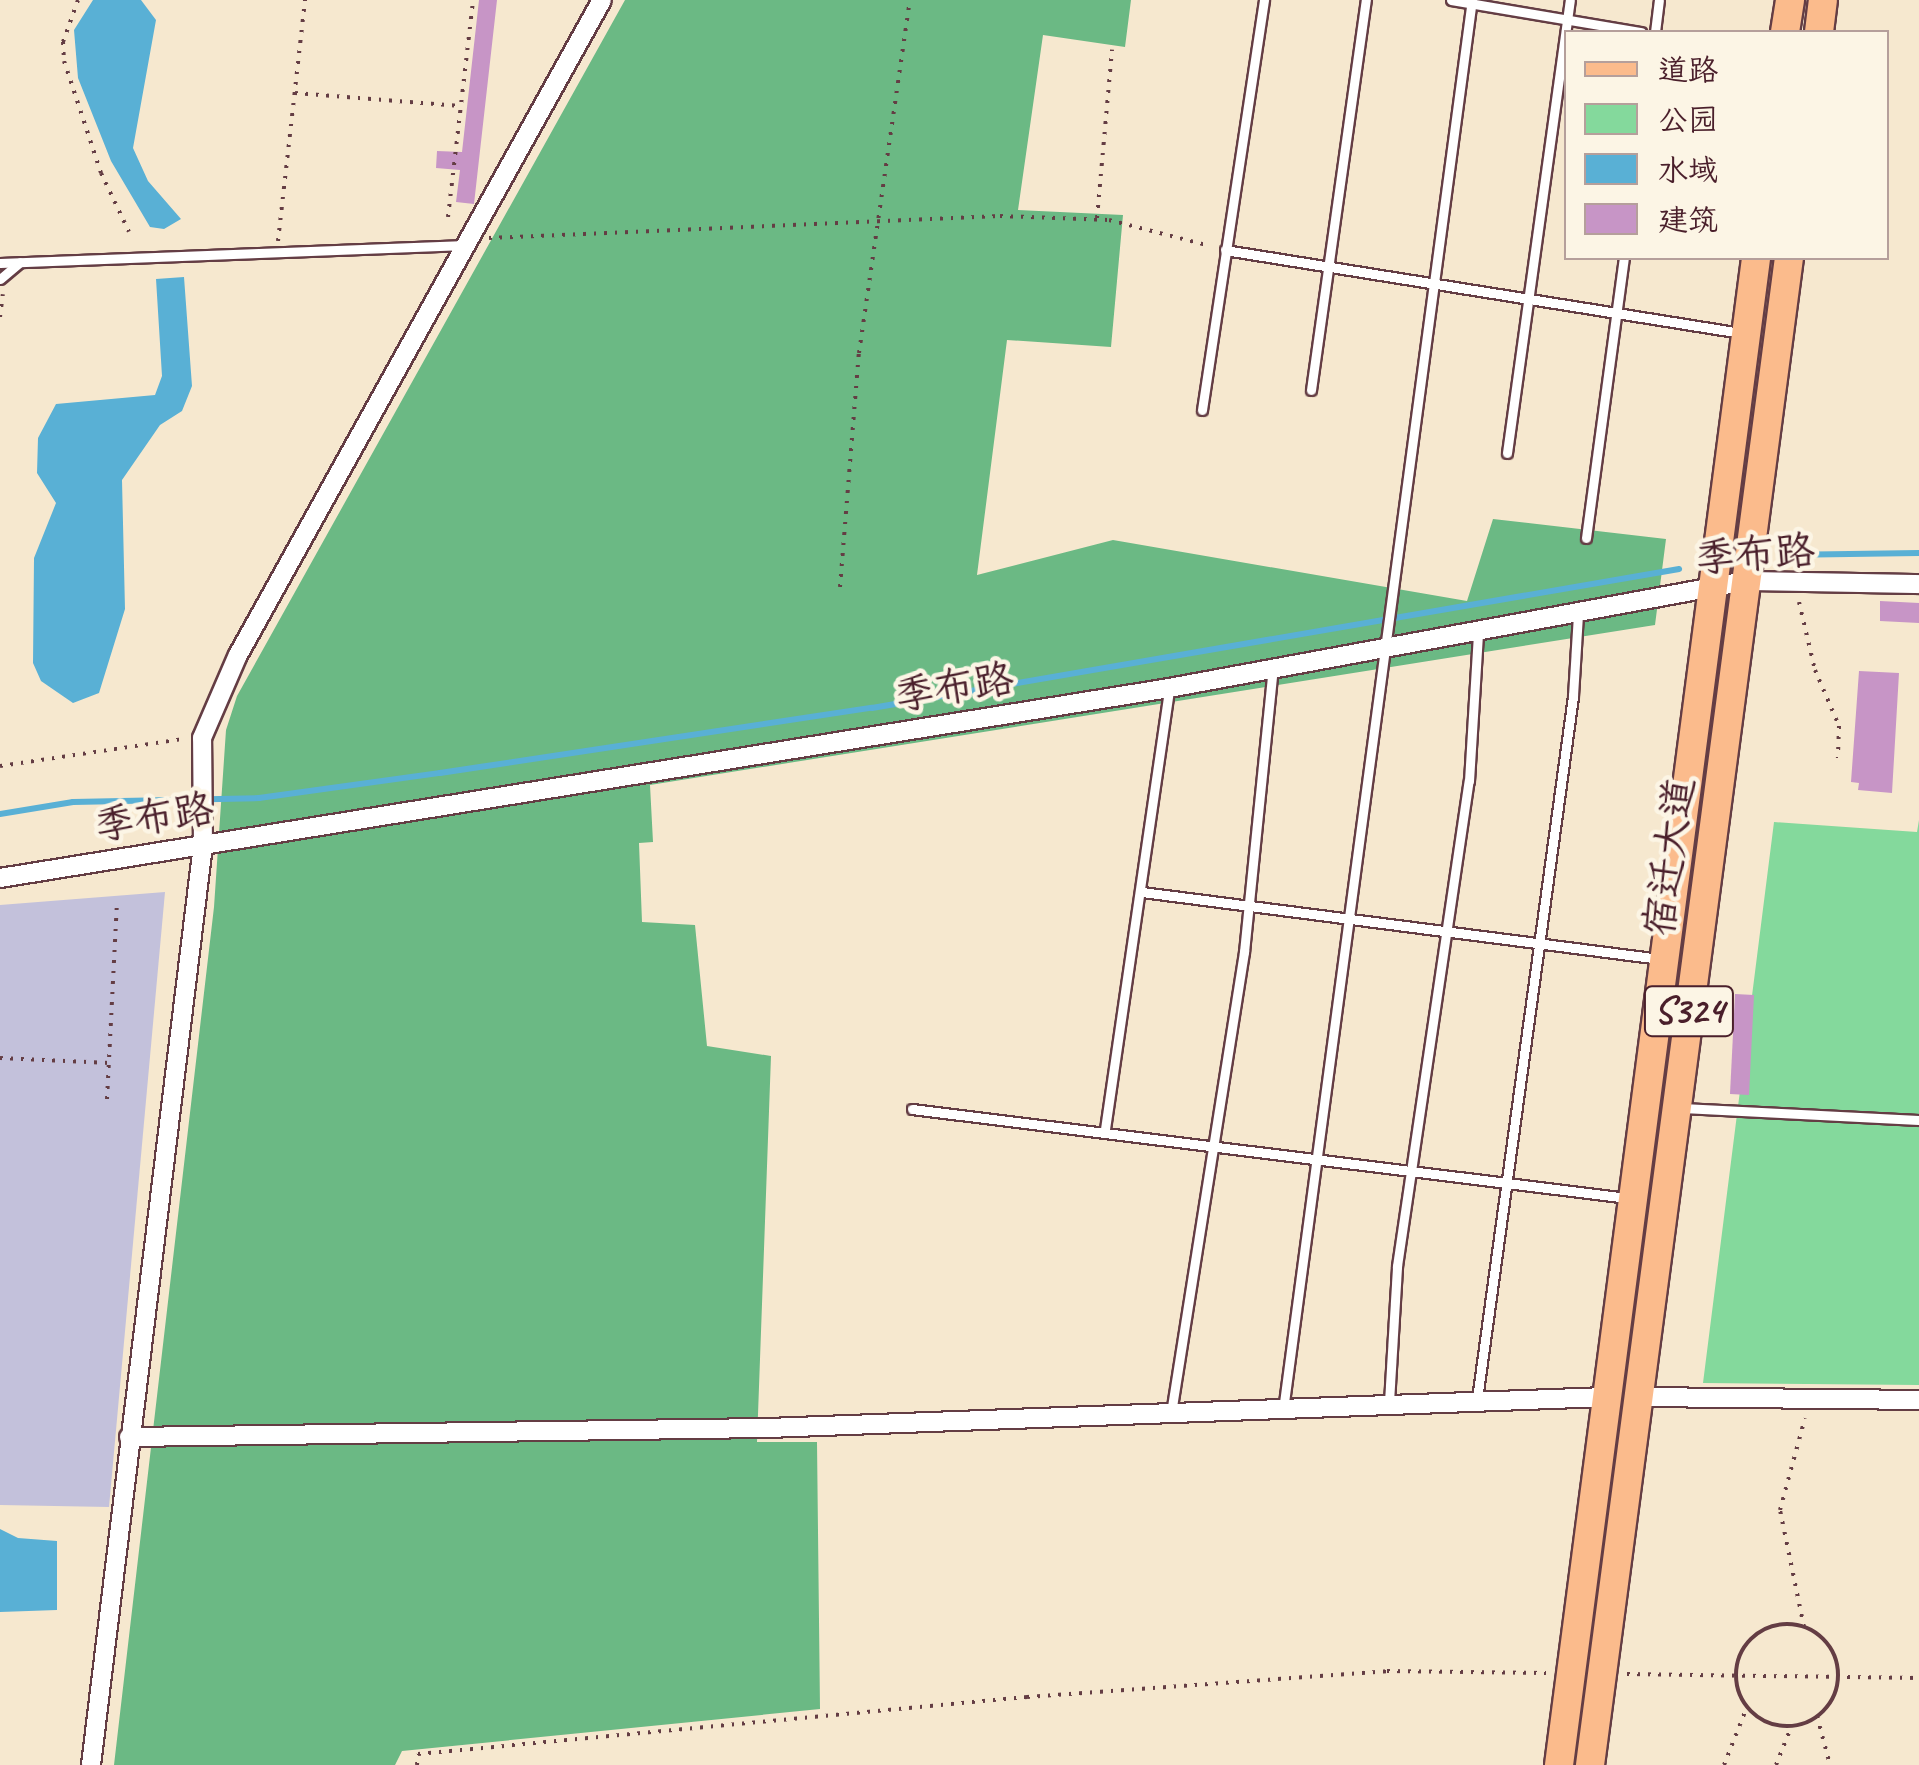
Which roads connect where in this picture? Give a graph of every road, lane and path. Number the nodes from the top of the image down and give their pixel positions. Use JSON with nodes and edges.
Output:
{"nodes":[{"id":1,"x":78,"y":0,"type":"edge"},
{"id":2,"x":305,"y":0,"type":"edge"},
{"id":3,"x":473,"y":0,"type":"edge"},
{"id":4,"x":602,"y":0,"type":"edge"},
{"id":5,"x":910,"y":0,"type":"edge"},
{"id":6,"x":1264,"y":0,"type":"edge"},
{"id":7,"x":1366,"y":0,"type":"edge"},
{"id":8,"x":1451,"y":0,"type":"edge"},
{"id":9,"x":1570,"y":0,"type":"edge"},
{"id":10,"x":1659,"y":0,"type":"edge"},
{"id":11,"x":1790,"y":0,"type":"edge"},
{"id":12,"x":1823,"y":0,"type":"edge"},
{"id":13,"x":1472,"y":2,"type":"edge"},
{"id":14,"x":1566,"y":20,"type":"junction"},
{"id":15,"x":1565,"y":30,"type":"edge"},
{"id":16,"x":1628,"y":30,"type":"edge"},
{"id":17,"x":1655,"y":30,"type":"edge"},
{"id":18,"x":1786,"y":30,"type":"edge"},
{"id":19,"x":1819,"y":30,"type":"edge"},
{"id":20,"x":1564,"y":36,"type":"edge"},
{"id":21,"x":1112,"y":50,"type":"dead end"},
{"id":22,"x":294,"y":93,"type":"junction"},
{"id":23,"x":460,"y":106,"type":"junction"},
{"id":24,"x":448,"y":217,"type":"dead end"},
{"id":25,"x":1097,"y":218,"type":"junction"},
{"id":26,"x":879,"y":222,"type":"junction"},
{"id":27,"x":129,"y":232,"type":"dead end"},
{"id":28,"x":467,"y":242,"type":"junction"},
{"id":29,"x":1225,"y":250,"type":"junction"},
{"id":30,"x":276,"y":251,"type":"junction"},
{"id":31,"x":22,"y":260,"type":"junction"},
{"id":32,"x":1624,"y":260,"type":"edge"},
{"id":33,"x":1756,"y":260,"type":"edge"},
{"id":34,"x":1789,"y":260,"type":"edge"},
{"id":35,"x":0,"y":263,"type":"edge"},
{"id":36,"x":1330,"y":264,"type":"junction"},
{"id":37,"x":3,"y":277,"type":"edge"},
{"id":38,"x":1433,"y":282,"type":"junction"},
{"id":39,"x":1530,"y":299,"type":"junction"},
{"id":40,"x":1616,"y":313,"type":"junction"},
{"id":41,"x":0,"y":317,"type":"edge"},
{"id":42,"x":1746,"y":334,"type":"junction"},
{"id":43,"x":1312,"y":390,"type":"dead end"},
{"id":44,"x":1202,"y":410,"type":"dead end"},
{"id":45,"x":1506,"y":453,"type":"dead end"},
{"id":46,"x":1586,"y":538,"type":"dead end"},
{"id":47,"x":1746,"y":582,"type":"junction"},
{"id":48,"x":1796,"y":582,"type":"junction"},
{"id":49,"x":1919,"y":584,"type":"edge"},
{"id":50,"x":840,"y":587,"type":"dead end"},
{"id":51,"x":1712,"y":588,"type":"junction"},
{"id":52,"x":1578,"y":615,"type":"junction"},
{"id":53,"x":1478,"y":634,"type":"junction"},
{"id":54,"x":1381,"y":648,"type":"junction"},
{"id":55,"x":1272,"y":668,"type":"junction"},
{"id":56,"x":1169,"y":688,"type":"junction"},
{"id":57,"x":202,"y":738,"type":"junction"},
{"id":58,"x":1838,"y":758,"type":"dead end"},
{"id":59,"x":0,"y":766,"type":"edge"},
{"id":60,"x":203,"y":845,"type":"junction"},
{"id":61,"x":0,"y":878,"type":"edge"},
{"id":62,"x":1142,"y":892,"type":"junction"},
{"id":63,"x":117,"y":902,"type":"dead end"},
{"id":64,"x":1246,"y":906,"type":"junction"},
{"id":65,"x":1349,"y":917,"type":"junction"},
{"id":66,"x":1449,"y":932,"type":"junction"},
{"id":67,"x":1539,"y":942,"type":"junction"},
{"id":68,"x":1665,"y":960,"type":"junction"},
{"id":69,"x":0,"y":1058,"type":"edge"},
{"id":70,"x":110,"y":1063,"type":"junction"},
{"id":71,"x":107,"y":1098,"type":"dead end"},
{"id":72,"x":1677,"y":1108,"type":"junction"},
{"id":73,"x":912,"y":1109,"type":"dead end"},
{"id":74,"x":1919,"y":1120,"type":"edge"},
{"id":75,"x":1105,"y":1129,"type":"junction"},
{"id":76,"x":1210,"y":1145,"type":"junction"},
{"id":77,"x":1316,"y":1157,"type":"junction"},
{"id":78,"x":1411,"y":1171,"type":"junction"},
{"id":79,"x":1510,"y":1182,"type":"junction"},
{"id":80,"x":1633,"y":1199,"type":"junction"},
{"id":81,"x":1607,"y":1396,"type":"junction"},
{"id":82,"x":1639,"y":1397,"type":"junction"},
{"id":83,"x":1477,"y":1399,"type":"junction"},
{"id":84,"x":1812,"y":1399,"type":"junction"},
{"id":85,"x":1919,"y":1400,"type":"edge"},
{"id":86,"x":1389,"y":1402,"type":"junction"},
{"id":87,"x":1283,"y":1410,"type":"junction"},
{"id":88,"x":1171,"y":1414,"type":"junction"},
{"id":89,"x":129,"y":1437,"type":"junction"},
{"id":90,"x":1804,"y":1627,"type":"junction"},
{"id":91,"x":1571,"y":1673,"type":"junction"},
{"id":92,"x":1602,"y":1674,"type":"junction"},
{"id":93,"x":1736,"y":1676,"type":"junction"},
{"id":94,"x":1838,"y":1677,"type":"junction"},
{"id":95,"x":1919,"y":1678,"type":"edge"},
{"id":96,"x":1748,"y":1707,"type":"junction"},
{"id":97,"x":1817,"y":1716,"type":"junction"},
{"id":98,"x":1792,"y":1725,"type":"junction"},
{"id":99,"x":91,"y":1765,"type":"edge"},
{"id":100,"x":417,"y":1765,"type":"edge"},
{"id":101,"x":1559,"y":1765,"type":"edge"},
{"id":102,"x":1590,"y":1765,"type":"edge"},
{"id":103,"x":1724,"y":1765,"type":"edge"},
{"id":104,"x":1776,"y":1765,"type":"edge"},
{"id":105,"x":1830,"y":1765,"type":"edge"}],
"edges":[{"from":1,"to":27,"type":"path"},
{"from":2,"to":22,"type":"path"},
{"from":3,"to":23,"type":"path"},
{"from":4,"to":28,"type":"street"},
{"from":5,"to":26,"type":"path"},
{"from":6,"to":29,"type":"lane"},
{"from":7,"to":36,"type":"lane"},
{"from":8,"to":13,"type":"lane"},
{"from":9,"to":14,"type":"lane"},
{"from":10,"to":17,"type":"lane"},
{"from":11,"to":18,"type":"main road"},
{"from":12,"to":19,"type":"main road"},
{"from":13,"to":14,"type":"lane"},
{"from":13,"to":38,"type":"lane"},
{"from":14,"to":15,"type":"lane"},
{"from":14,"to":16,"type":"lane"},
{"from":20,"to":39,"type":"lane"},
{"from":21,"to":25,"type":"path"},
{"from":22,"to":23,"type":"path"},
{"from":22,"to":30,"type":"path"},
{"from":23,"to":24,"type":"path"},
{"from":25,"to":26,"type":"path"},
{"from":25,"to":29,"type":"path"},
{"from":26,"to":28,"type":"path"},
{"from":26,"to":50,"type":"path"},
{"from":28,"to":30,"type":"lane"},
{"from":28,"to":57,"type":"street"},
{"from":29,"to":36,"type":"lane"},
{"from":29,"to":44,"type":"lane"},
{"from":30,"to":31,"type":"lane"},
{"from":31,"to":35,"type":"lane"},
{"from":31,"to":37,"type":"lane"},
{"from":32,"to":40,"type":"lane"},
{"from":33,"to":42,"type":"main road","name":"宿迁大道","number":"S324"},
{"from":34,"to":47,"type":"main road","name":"宿迁大道","number":"S324"},
{"from":36,"to":38,"type":"lane"},
{"from":36,"to":43,"type":"lane"},
{"from":37,"to":41,"type":"path"},
{"from":38,"to":39,"type":"lane"},
{"from":38,"to":54,"type":"lane"},
{"from":39,"to":40,"type":"lane"},
{"from":39,"to":45,"type":"lane"},
{"from":40,"to":42,"type":"lane"},
{"from":40,"to":46,"type":"lane"},
{"from":42,"to":51,"type":"main road","name":"宿迁大道","number":"S324"},
{"from":47,"to":48,"type":"street","name":"季布路"},
{"from":47,"to":51,"type":"street","name":"季布路"},
{"from":47,"to":72,"type":"main road","name":"宿迁大道","number":"S324"},
{"from":48,"to":49,"type":"street","name":"季布路"},
{"from":48,"to":58,"type":"path"},
{"from":51,"to":52,"type":"street","name":"季布路"},
{"from":51,"to":68,"type":"main road","name":"宿迁大道","number":"S324"},
{"from":52,"to":53,"type":"street","name":"季布路"},
{"from":52,"to":67,"type":"lane"},
{"from":53,"to":54,"type":"street","name":"季布路"},
{"from":53,"to":66,"type":"lane"},
{"from":54,"to":55,"type":"street","name":"季布路"},
{"from":54,"to":65,"type":"lane"},
{"from":55,"to":56,"type":"street","name":"季布路"},
{"from":55,"to":64,"type":"lane"},
{"from":56,"to":60,"type":"street","name":"季布路"},
{"from":56,"to":62,"type":"lane"},
{"from":57,"to":59,"type":"path"},
{"from":57,"to":60,"type":"street"},
{"from":60,"to":61,"type":"street","name":"季布路"},
{"from":60,"to":89,"type":"street"},
{"from":62,"to":64,"type":"lane"},
{"from":62,"to":75,"type":"lane"},
{"from":63,"to":70,"type":"path"},
{"from":64,"to":65,"type":"lane"},
{"from":64,"to":76,"type":"lane"},
{"from":65,"to":66,"type":"lane"},
{"from":65,"to":77,"type":"lane"},
{"from":66,"to":67,"type":"lane"},
{"from":66,"to":78,"type":"lane"},
{"from":67,"to":68,"type":"lane"},
{"from":67,"to":79,"type":"lane"},
{"from":68,"to":80,"type":"main road","name":"宿迁大道","number":"S324"},
{"from":69,"to":70,"type":"path"},
{"from":70,"to":71,"type":"path"},
{"from":72,"to":74,"type":"lane"},
{"from":72,"to":82,"type":"main road","name":"宿迁大道","number":"S324"},
{"from":73,"to":75,"type":"lane"},
{"from":75,"to":76,"type":"lane"},
{"from":76,"to":77,"type":"lane"},
{"from":76,"to":88,"type":"lane"},
{"from":77,"to":78,"type":"lane"},
{"from":77,"to":87,"type":"lane"},
{"from":78,"to":79,"type":"lane"},
{"from":78,"to":86,"type":"lane"},
{"from":79,"to":80,"type":"lane"},
{"from":79,"to":83,"type":"lane"},
{"from":80,"to":81,"type":"main road","name":"宿迁大道","number":"S324"},
{"from":81,"to":83,"type":"street"},
{"from":81,"to":91,"type":"main road","name":"宿迁大道","number":"S324"},
{"from":82,"to":84,"type":"street"},
{"from":82,"to":92,"type":"main road","name":"宿迁大道","number":"S324"},
{"from":83,"to":86,"type":"street"},
{"from":84,"to":85,"type":"street"},
{"from":84,"to":90,"type":"path"},
{"from":86,"to":87,"type":"street"},
{"from":87,"to":88,"type":"street"},
{"from":88,"to":89,"type":"street"},
{"from":89,"to":99,"type":"street"},
{"from":90,"to":93,"type":"path"},
{"from":90,"to":94,"type":"path"},
{"from":91,"to":100,"type":"path"},
{"from":91,"to":101,"type":"main road","name":"宿迁大道","number":"S324"},
{"from":92,"to":93,"type":"path"},
{"from":92,"to":102,"type":"main road","name":"宿迁大道","number":"S324"},
{"from":93,"to":94,"type":"path"},
{"from":93,"to":96,"type":"path"},
{"from":94,"to":95,"type":"path"},
{"from":94,"to":97,"type":"path"},
{"from":96,"to":98,"type":"path"},
{"from":96,"to":103,"type":"path"},
{"from":97,"to":98,"type":"path"},
{"from":97,"to":105,"type":"path"},
{"from":98,"to":104,"type":"path"}]}
